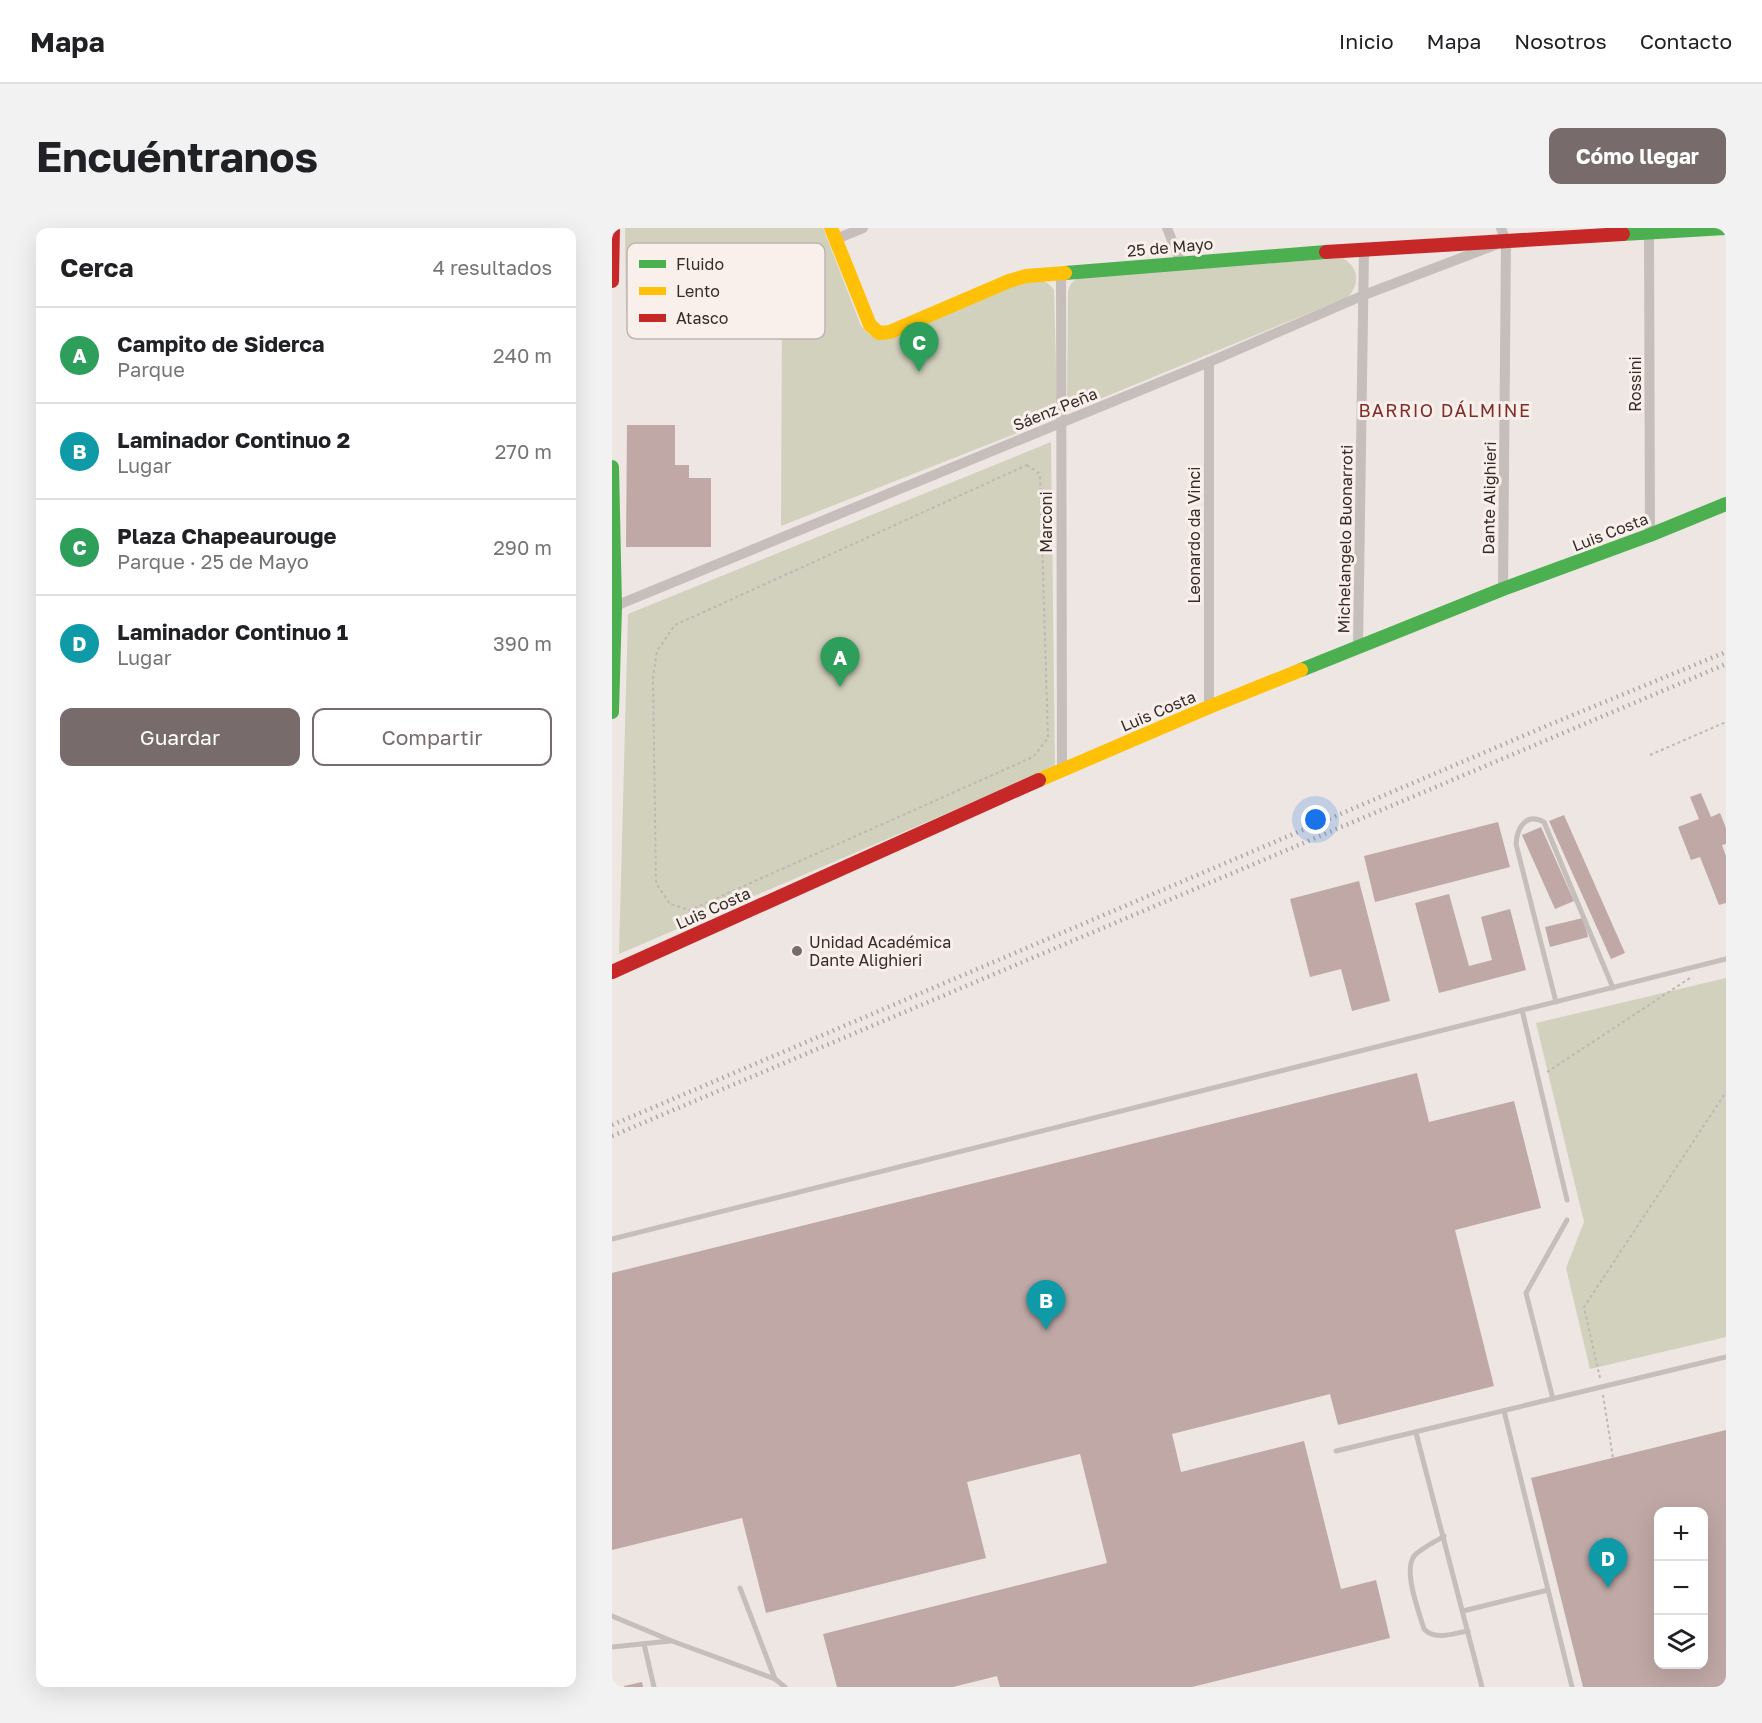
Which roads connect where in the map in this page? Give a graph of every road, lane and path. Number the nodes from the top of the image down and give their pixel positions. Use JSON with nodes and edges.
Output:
{"nodes":[{"id":1,"x":613,"y":228,"type":"edge"},
{"id":2,"x":863,"y":228,"type":"edge"},
{"id":3,"x":1167,"y":228,"type":"edge"},
{"id":4,"x":1726,"y":228,"type":"edge"},
{"id":5,"x":834,"y":233,"type":"edge"},
{"id":6,"x":1650,"y":233,"type":"junction"},
{"id":7,"x":1503,"y":234,"type":"edge"},
{"id":8,"x":1364,"y":249,"type":"junction"},
{"id":9,"x":1181,"y":263,"type":"junction"},
{"id":10,"x":1061,"y":273,"type":"junction"},
{"id":11,"x":612,"y":281,"type":"edge"},
{"id":12,"x":1364,"y":295,"type":"junction"},
{"id":13,"x":1209,"y":362,"type":"junction"},
{"id":14,"x":1061,"y":423,"type":"junction"},
{"id":15,"x":612,"y":467,"type":"edge"},
{"id":16,"x":1726,"y":504,"type":"edge"},
{"id":17,"x":1650,"y":535,"type":"junction"},
{"id":18,"x":1503,"y":590,"type":"junction"},
{"id":19,"x":615,"y":606,"type":"junction"},
{"id":20,"x":1358,"y":649,"type":"junction"},
{"id":21,"x":1209,"y":707,"type":"junction"},
{"id":22,"x":612,"y":712,"type":"edge"},
{"id":23,"x":1726,"y":722,"type":"edge"},
{"id":24,"x":1650,"y":754,"type":"dead end"},
{"id":25,"x":1033,"y":757,"type":"joint"},
{"id":26,"x":1062,"y":771,"type":"junction"},
{"id":27,"x":1726,"y":959,"type":"edge"},
{"id":28,"x":612,"y":972,"type":"edge"},
{"id":29,"x":1696,"y":975,"type":"dead end"},
{"id":30,"x":1613,"y":987,"type":"junction"},
{"id":31,"x":1556,"y":1002,"type":"junction"},
{"id":32,"x":1522,"y":1010,"type":"junction"},
{"id":33,"x":1539,"y":1078,"type":"junction"},
{"id":34,"x":1726,"y":1092,"type":"edge"},
{"id":35,"x":1567,"y":1200,"type":"dead end"},
{"id":36,"x":1567,"y":1220,"type":"dead end"},
{"id":37,"x":612,"y":1239,"type":"edge"},
{"id":38,"x":1726,"y":1357,"type":"edge"},
{"id":39,"x":1602,"y":1387,"type":"junction"},
{"id":40,"x":1553,"y":1399,"type":"junction"},
{"id":41,"x":1504,"y":1411,"type":"junction"},
{"id":42,"x":1416,"y":1432,"type":"junction"},
{"id":43,"x":1336,"y":1451,"type":"dead end"},
{"id":44,"x":1613,"y":1458,"type":"dead end"},
{"id":45,"x":1444,"y":1536,"type":"junction"},
{"id":46,"x":740,"y":1588,"type":"dead end"},
{"id":47,"x":1548,"y":1590,"type":"junction"},
{"id":48,"x":1463,"y":1611,"type":"junction"},
{"id":49,"x":612,"y":1616,"type":"edge"},
{"id":50,"x":1468,"y":1631,"type":"junction"},
{"id":51,"x":672,"y":1641,"type":"junction"},
{"id":52,"x":644,"y":1644,"type":"junction"},
{"id":53,"x":612,"y":1647,"type":"edge"},
{"id":54,"x":775,"y":1679,"type":"junction"},
{"id":55,"x":654,"y":1687,"type":"edge"},
{"id":56,"x":785,"y":1687,"type":"edge"},
{"id":57,"x":1482,"y":1687,"type":"edge"},
{"id":58,"x":1572,"y":1687,"type":"edge"}],
"edges":[{"from":1,"to":11,"type":"street"},
{"from":2,"to":5,"type":"street"},
{"from":3,"to":9,"type":"street"},
{"from":4,"to":6,"type":"street","name":"25 de Mayo"},
{"from":5,"to":10,"type":"street","name":"25 de Mayo"},
{"from":6,"to":7,"type":"street","name":"25 de Mayo"},
{"from":6,"to":17,"type":"street","name":"Rossini"},
{"from":7,"to":8,"type":"street","name":"25 de Mayo"},
{"from":7,"to":12,"type":"street","name":"Sáenz Peña"},
{"from":7,"to":18,"type":"street","name":"Dante Alighieri"},
{"from":8,"to":9,"type":"street","name":"25 de Mayo"},
{"from":8,"to":12,"type":"street","name":"Michelangelo Buonarroti"},
{"from":9,"to":10,"type":"street","name":"25 de Mayo"},
{"from":10,"to":14,"type":"street","name":"Marconi"},
{"from":12,"to":13,"type":"street","name":"Sáenz Peña"},
{"from":12,"to":20,"type":"street","name":"Michelangelo Buonarroti"},
{"from":13,"to":14,"type":"street","name":"Sáenz Peña"},
{"from":13,"to":21,"type":"street","name":"Leonardo da Vinci"},
{"from":14,"to":19,"type":"street","name":"Sáenz Peña"},
{"from":14,"to":26,"type":"street","name":"Marconi"},
{"from":15,"to":19,"type":"street"},
{"from":16,"to":17,"type":"street","name":"Luis Costa"},
{"from":17,"to":18,"type":"street","name":"Luis Costa"},
{"from":18,"to":20,"type":"street","name":"Luis Costa"},
{"from":19,"to":22,"type":"street"},
{"from":20,"to":21,"type":"street","name":"Luis Costa"},
{"from":21,"to":26,"type":"street","name":"Luis Costa"},
{"from":23,"to":24,"type":"path"},
{"from":25,"to":25,"type":"path"},
{"from":26,"to":28,"type":"street","name":"Luis Costa"},
{"from":27,"to":30,"type":"lane"},
{"from":29,"to":33,"type":"path"},
{"from":30,"to":31,"type":"lane"},
{"from":30,"to":31,"type":"lane"},
{"from":31,"to":32,"type":"lane"},
{"from":32,"to":33,"type":"lane"},
{"from":32,"to":37,"type":"lane"},
{"from":33,"to":35,"type":"lane"},
{"from":34,"to":39,"type":"path"},
{"from":36,"to":40,"type":"lane"},
{"from":38,"to":39,"type":"lane"},
{"from":39,"to":40,"type":"lane"},
{"from":39,"to":44,"type":"path"},
{"from":40,"to":41,"type":"lane"},
{"from":41,"to":42,"type":"lane"},
{"from":41,"to":47,"type":"lane"},
{"from":42,"to":43,"type":"lane"},
{"from":42,"to":45,"type":"lane"},
{"from":45,"to":48,"type":"lane"},
{"from":45,"to":50,"type":"lane"},
{"from":46,"to":54,"type":"lane"},
{"from":47,"to":48,"type":"lane"},
{"from":47,"to":58,"type":"lane"},
{"from":48,"to":50,"type":"lane"},
{"from":49,"to":51,"type":"lane"},
{"from":50,"to":57,"type":"lane"},
{"from":51,"to":52,"type":"lane"},
{"from":51,"to":54,"type":"lane"},
{"from":52,"to":53,"type":"lane"},
{"from":52,"to":55,"type":"lane"},
{"from":54,"to":56,"type":"lane"}]}
